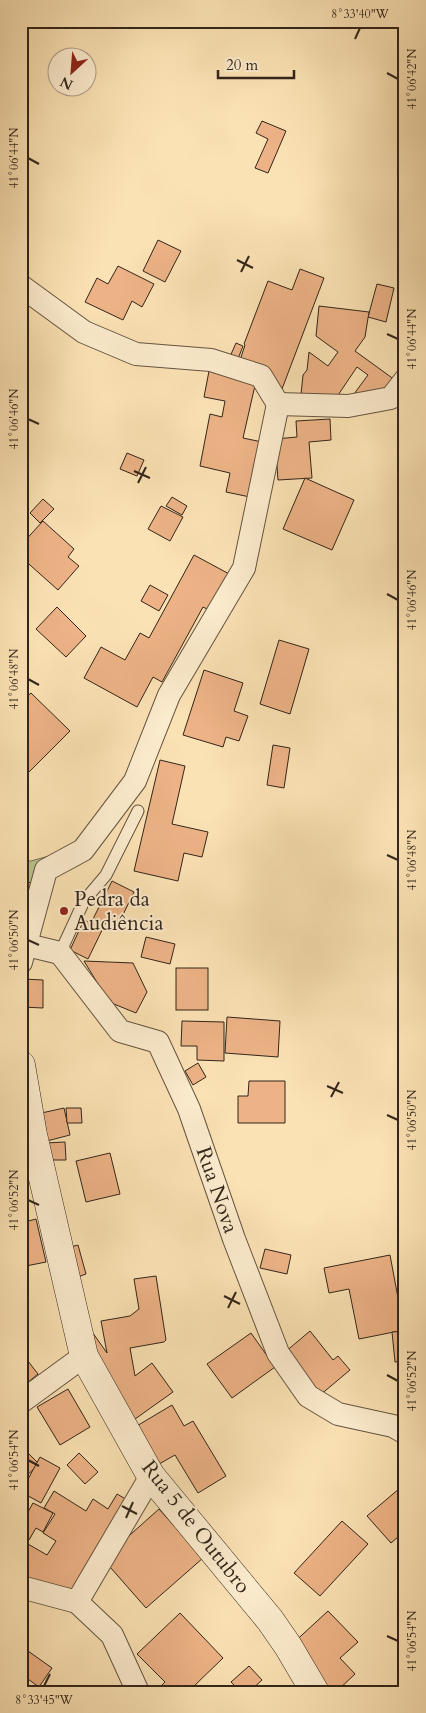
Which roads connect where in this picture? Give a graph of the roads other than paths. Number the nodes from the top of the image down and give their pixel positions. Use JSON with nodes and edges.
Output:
{"nodes":[{"id":1,"x":21,"y":286,"type":"edge"},
{"id":2,"x":405,"y":380,"type":"edge"},
{"id":3,"x":278,"y":404,"type":"junction"},
{"id":4,"x":138,"y":811,"type":"dead end"},
{"id":5,"x":24,"y":953,"type":"edge"},
{"id":6,"x":60,"y":953,"type":"junction"},
{"id":7,"x":21,"y":1065,"type":"edge"},
{"id":8,"x":84,"y":1356,"type":"junction"},
{"id":9,"x":21,"y":1402,"type":"edge"},
{"id":10,"x":405,"y":1433,"type":"edge"},
{"id":11,"x":151,"y":1476,"type":"junction"},
{"id":12,"x":21,"y":1588,"type":"edge"},
{"id":13,"x":77,"y":1602,"type":"junction"},
{"id":14,"x":138,"y":1692,"type":"edge"},
{"id":15,"x":315,"y":1692,"type":"edge"}],
"edges":[{"from":1,"to":3,"type":"street"},
{"from":2,"to":3,"type":"street"},
{"from":3,"to":5,"type":"street"},
{"from":4,"to":6,"type":"lane"},
{"from":5,"to":6,"type":"street"},
{"from":6,"to":10,"type":"street","name":"Rua Nova"},
{"from":7,"to":8,"type":"street","name":"Rua 5 de Outubro"},
{"from":8,"to":9,"type":"street"},
{"from":8,"to":11,"type":"street","name":"Rua 5 de Outubro"},
{"from":11,"to":13,"type":"street"},
{"from":11,"to":15,"type":"street","name":"Rua 5 de Outubro"},
{"from":12,"to":13,"type":"street"},
{"from":13,"to":14,"type":"street"}]}
